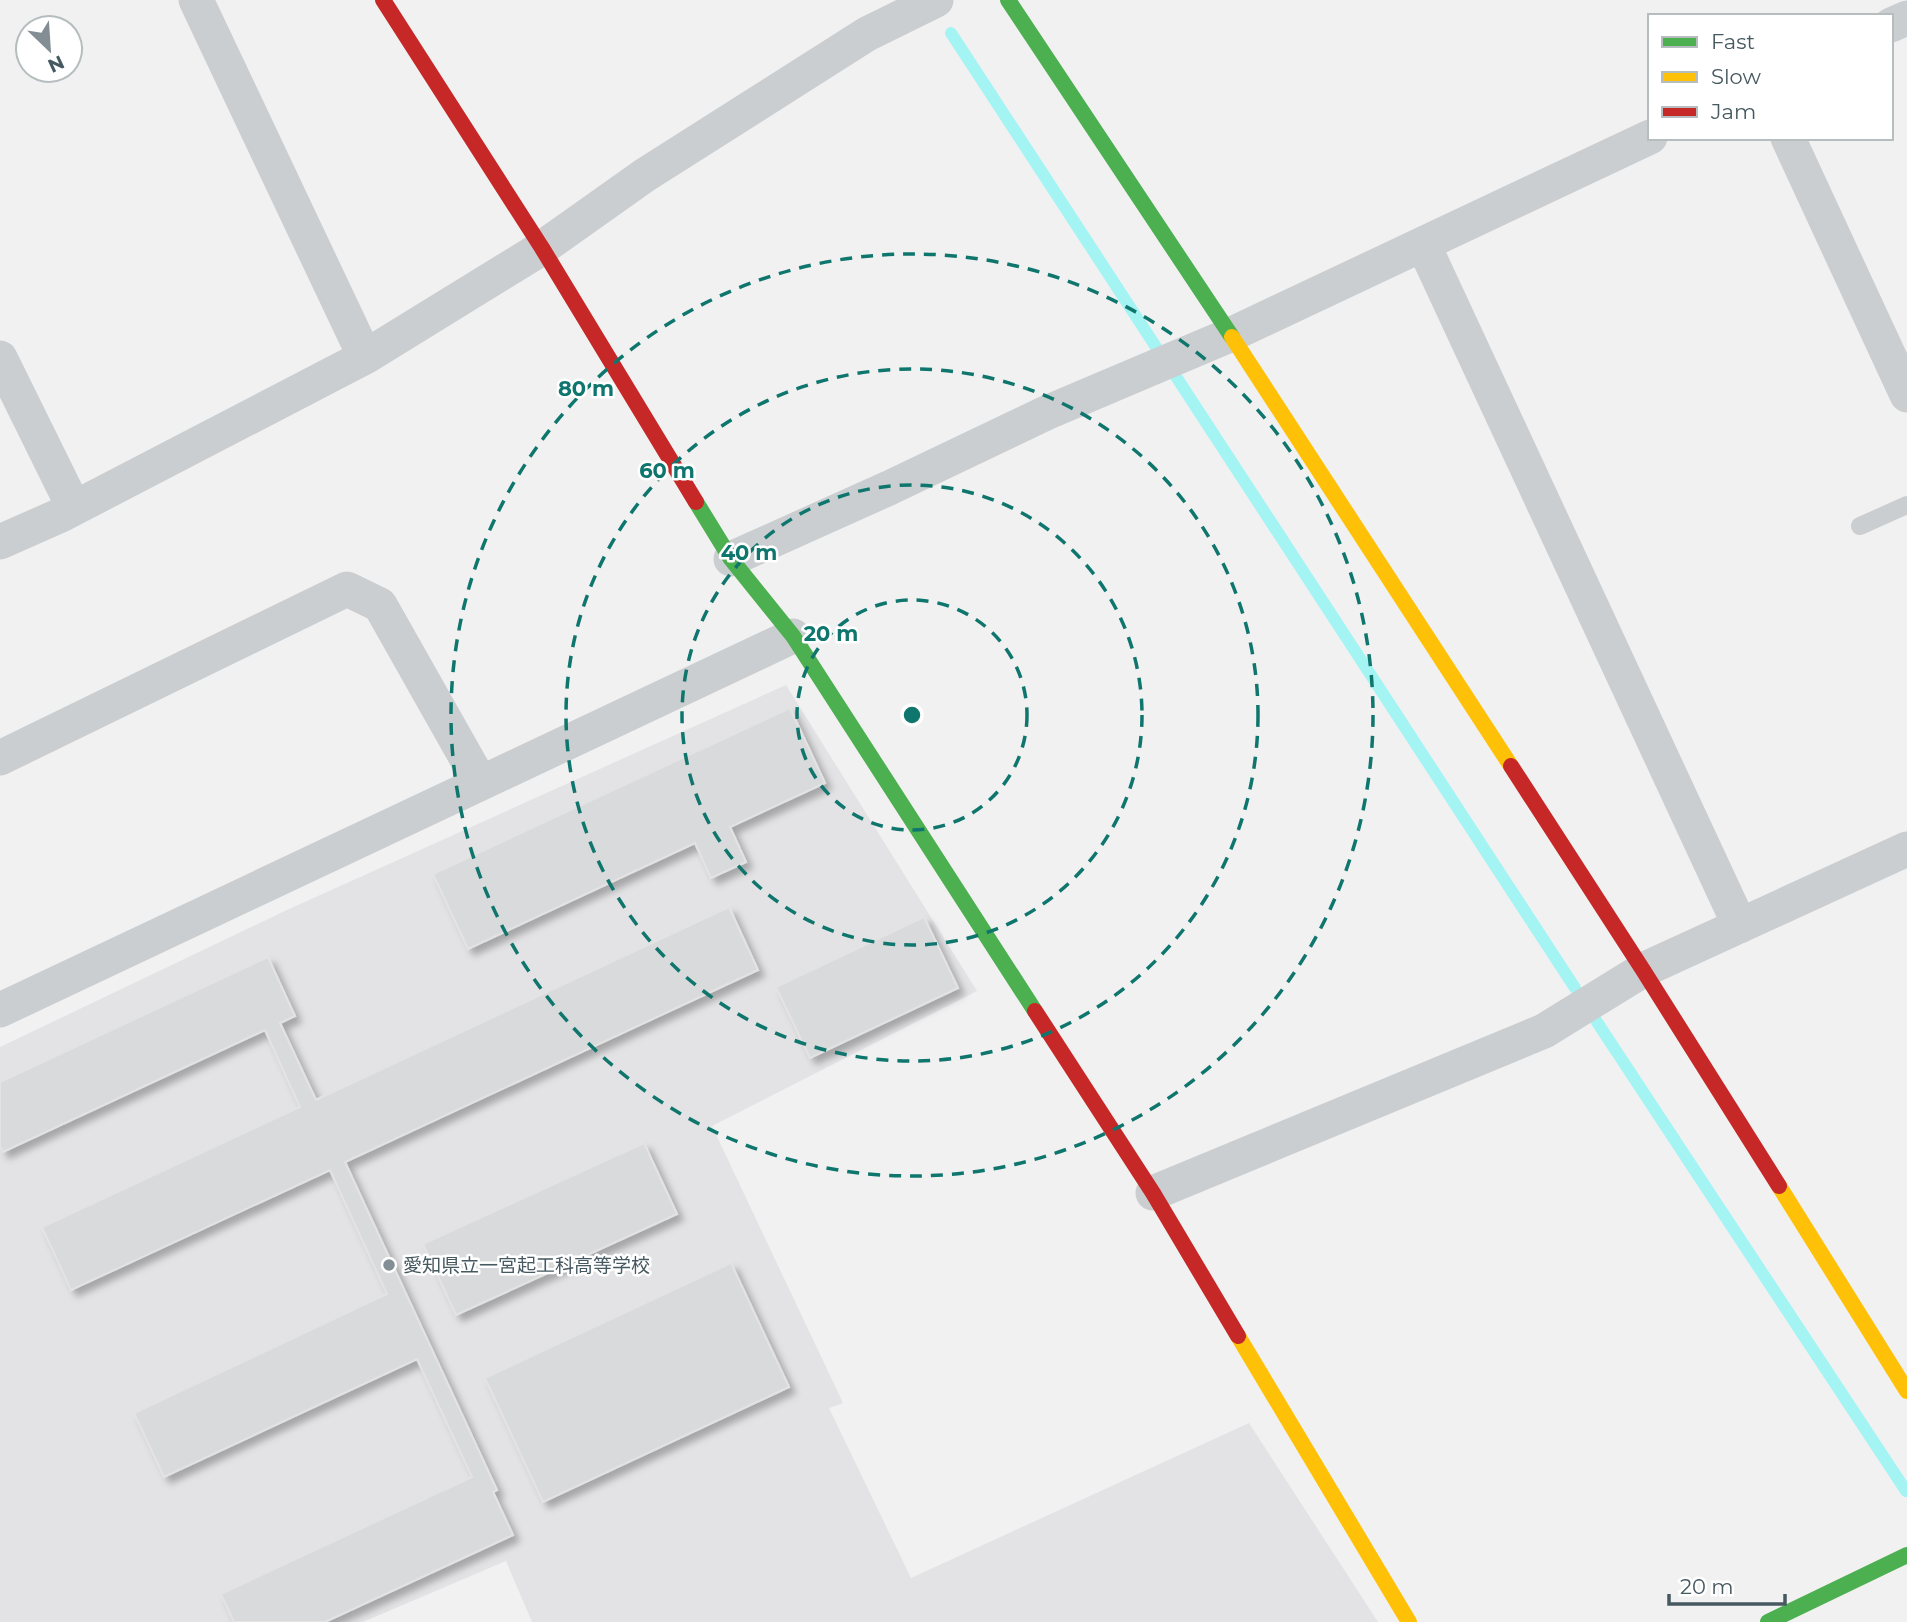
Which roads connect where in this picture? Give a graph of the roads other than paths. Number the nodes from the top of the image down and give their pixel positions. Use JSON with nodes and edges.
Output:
{"nodes":[{"id":1,"x":196,"y":0,"type":"edge"},
{"id":2,"x":383,"y":0,"type":"edge"},
{"id":3,"x":936,"y":0,"type":"edge"},
{"id":4,"x":1008,"y":0,"type":"edge"},
{"id":5,"x":1648,"y":138,"type":"edge"},
{"id":6,"x":1789,"y":140,"type":"edge"},
{"id":7,"x":1423,"y":244,"type":"junction"},
{"id":8,"x":542,"y":248,"type":"junction"},
{"id":9,"x":1230,"y":335,"type":"junction"},
{"id":10,"x":365,"y":357,"type":"junction"},
{"id":11,"x":0,"y":358,"type":"edge"},
{"id":12,"x":1907,"y":395,"type":"edge"},
{"id":13,"x":1907,"y":505,"type":"edge"},
{"id":14,"x":74,"y":508,"type":"junction"},
{"id":15,"x":1860,"y":526,"type":"dead end"},
{"id":16,"x":0,"y":542,"type":"edge"},
{"id":17,"x":732,"y":559,"type":"junction"},
{"id":18,"x":793,"y":636,"type":"junction"},
{"id":19,"x":0,"y":758,"type":"edge"},
{"id":20,"x":480,"y":782,"type":"junction"},
{"id":21,"x":1907,"y":849,"type":"edge"},
{"id":22,"x":1740,"y":926,"type":"junction"},
{"id":23,"x":1643,"y":970,"type":"junction"},
{"id":24,"x":0,"y":1010,"type":"edge"},
{"id":25,"x":1153,"y":1193,"type":"junction"},
{"id":26,"x":1907,"y":1391,"type":"edge"},
{"id":27,"x":1907,"y":1555,"type":"edge"},
{"id":28,"x":1409,"y":1622,"type":"edge"},
{"id":29,"x":1768,"y":1622,"type":"edge"}],
"edges":[{"from":1,"to":10,"type":"street"},
{"from":2,"to":8,"type":"street"},
{"from":3,"to":8,"type":"street"},
{"from":4,"to":9,"type":"street"},
{"from":5,"to":7,"type":"street"},
{"from":6,"to":12,"type":"street"},
{"from":7,"to":9,"type":"street"},
{"from":7,"to":22,"type":"street"},
{"from":8,"to":10,"type":"street"},
{"from":8,"to":17,"type":"street"},
{"from":9,"to":17,"type":"street"},
{"from":9,"to":23,"type":"street"},
{"from":10,"to":14,"type":"street"},
{"from":11,"to":14,"type":"street"},
{"from":13,"to":15,"type":"lane"},
{"from":14,"to":16,"type":"street"},
{"from":17,"to":18,"type":"street"},
{"from":18,"to":20,"type":"street"},
{"from":18,"to":25,"type":"street"},
{"from":19,"to":20,"type":"street"},
{"from":20,"to":24,"type":"street"},
{"from":21,"to":22,"type":"street"},
{"from":22,"to":23,"type":"street"},
{"from":23,"to":25,"type":"street"},
{"from":23,"to":26,"type":"street"},
{"from":25,"to":28,"type":"street"},
{"from":27,"to":29,"type":"street"}]}
